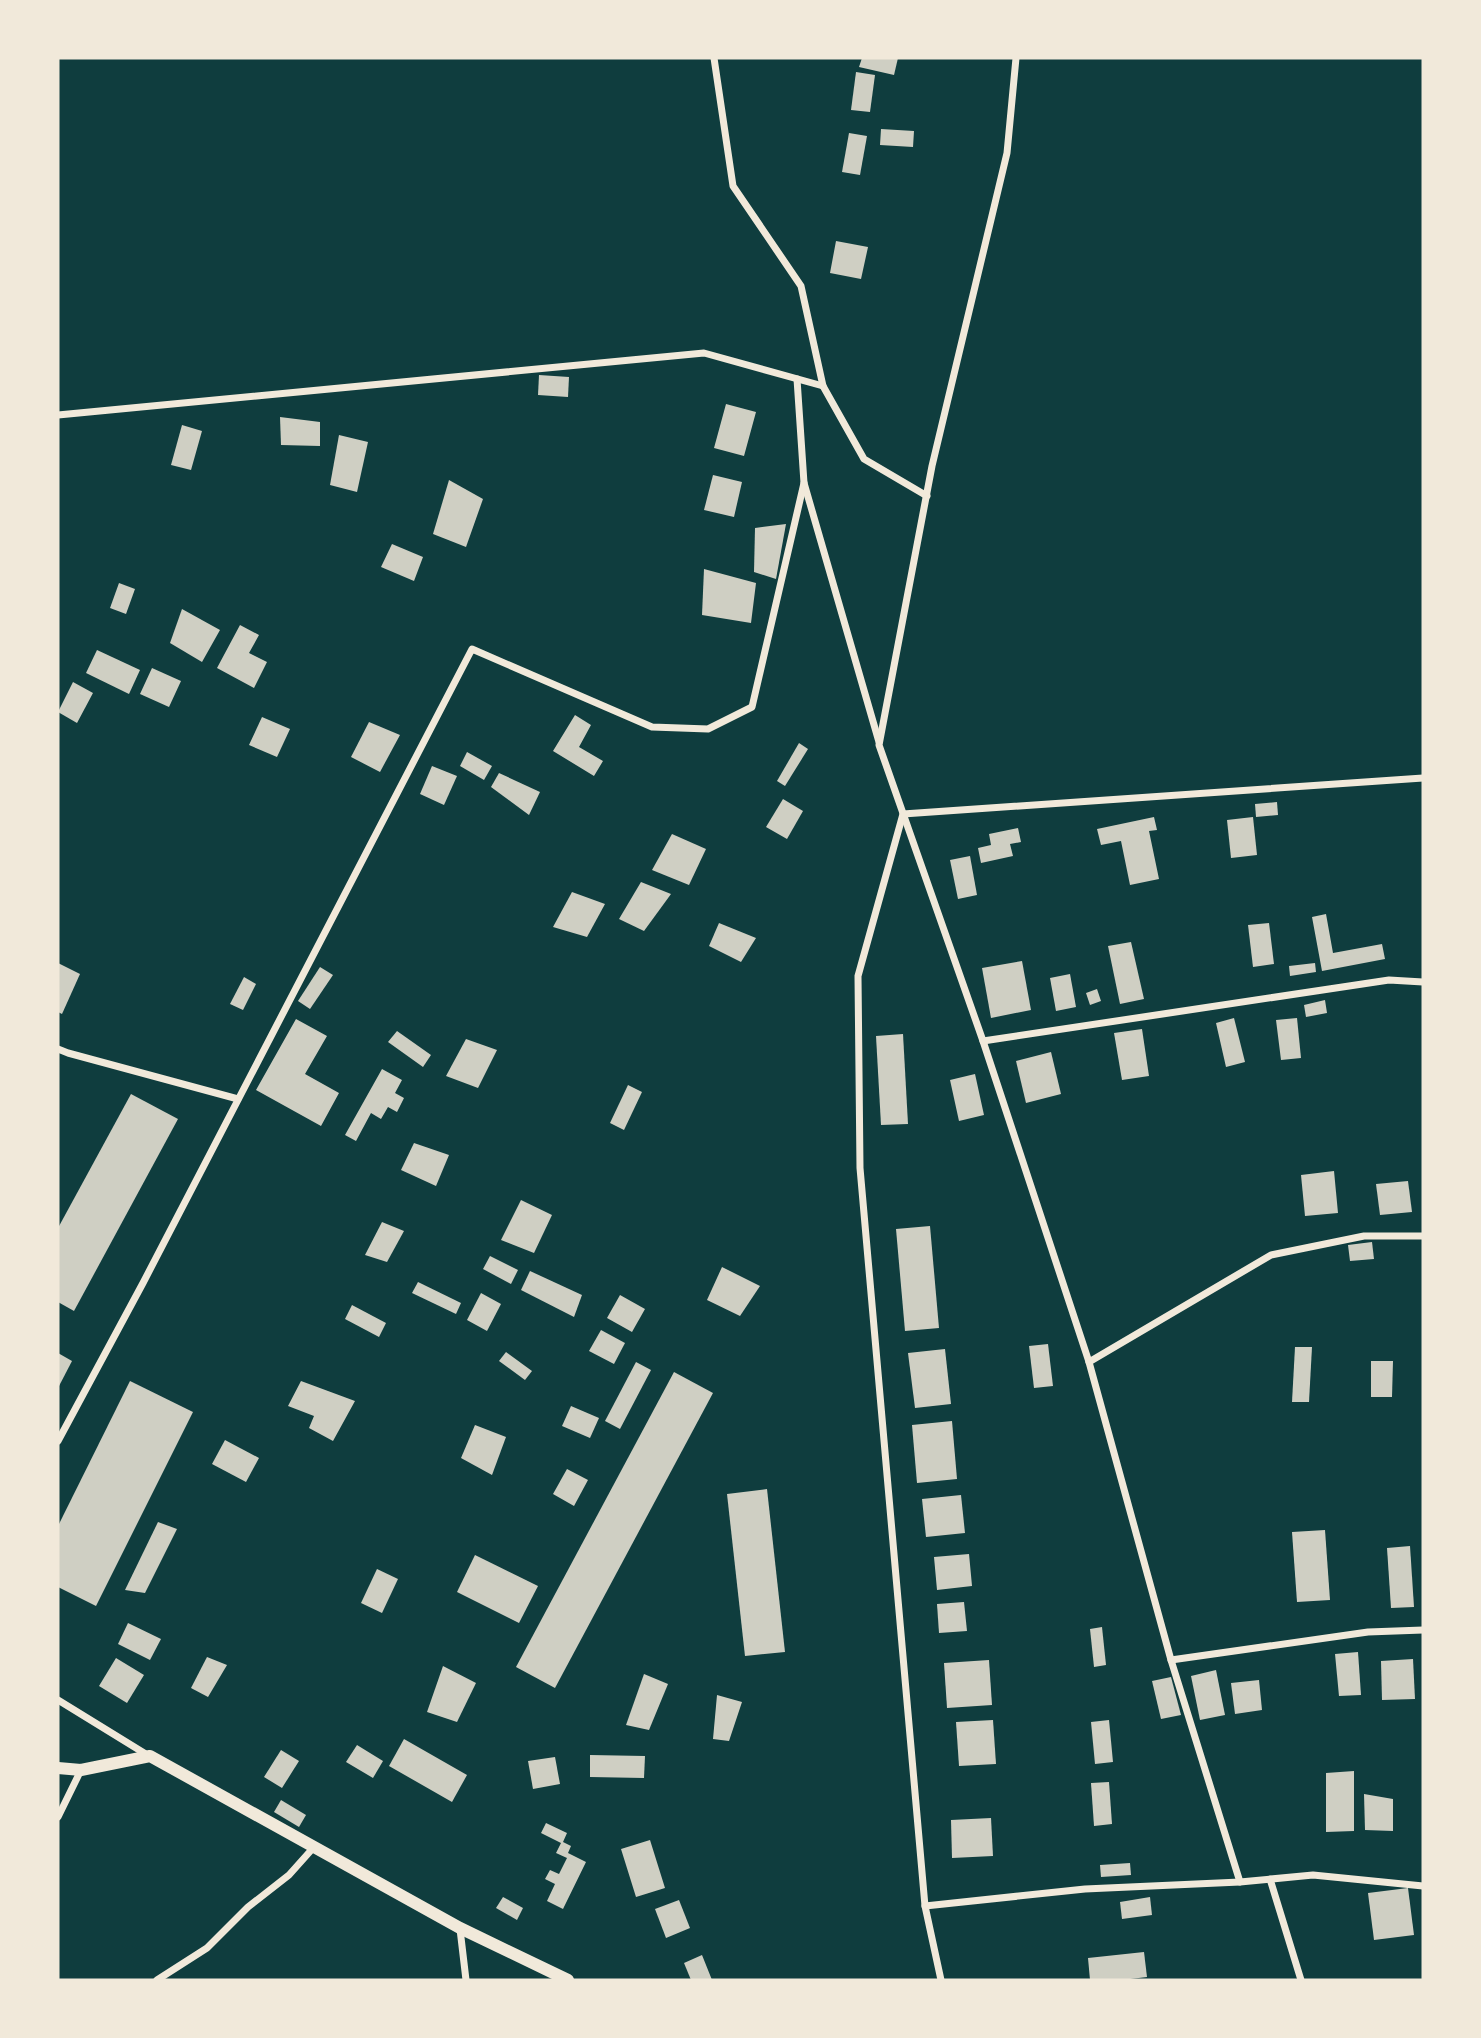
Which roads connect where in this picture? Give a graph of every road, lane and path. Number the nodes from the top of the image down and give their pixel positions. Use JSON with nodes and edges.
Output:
{"nodes":[{"id":1,"x":714,"y":58,"type":"edge"},
{"id":2,"x":1016,"y":58,"type":"edge"},
{"id":3,"x":797,"y":379,"type":"junction"},
{"id":4,"x":823,"y":386,"type":"junction"},
{"id":5,"x":58,"y":415,"type":"edge"},
{"id":6,"x":804,"y":483,"type":"junction"},
{"id":7,"x":927,"y":496,"type":"junction"},
{"id":8,"x":879,"y":745,"type":"junction"},
{"id":9,"x":1423,"y":778,"type":"edge"},
{"id":10,"x":904,"y":814,"type":"junction"},
{"id":11,"x":1423,"y":982,"type":"edge"},
{"id":12,"x":983,"y":1041,"type":"junction"},
{"id":13,"x":58,"y":1049,"type":"edge"},
{"id":14,"x":238,"y":1098,"type":"junction"},
{"id":15,"x":1423,"y":1236,"type":"edge"},
{"id":16,"x":1089,"y":1362,"type":"junction"},
{"id":17,"x":58,"y":1441,"type":"edge"},
{"id":18,"x":1423,"y":1630,"type":"edge"},
{"id":19,"x":1171,"y":1660,"type":"junction"},
{"id":20,"x":58,"y":1700,"type":"edge"},
{"id":21,"x":150,"y":1756,"type":"junction"},
{"id":22,"x":58,"y":1768,"type":"edge"},
{"id":23,"x":80,"y":1770,"type":"junction"},
{"id":24,"x":58,"y":1817,"type":"edge"},
{"id":25,"x":314,"y":1847,"type":"junction"},
{"id":26,"x":1270,"y":1879,"type":"junction"},
{"id":27,"x":1240,"y":1882,"type":"junction"},
{"id":28,"x":1423,"y":1886,"type":"edge"},
{"id":29,"x":925,"y":1906,"type":"junction"},
{"id":30,"x":460,"y":1928,"type":"junction"},
{"id":31,"x":157,"y":1980,"type":"edge"},
{"id":32,"x":466,"y":1980,"type":"edge"},
{"id":33,"x":568,"y":1980,"type":"edge"},
{"id":34,"x":941,"y":1980,"type":"edge"},
{"id":35,"x":1301,"y":1980,"type":"edge"}],
"edges":[{"from":1,"to":4,"type":"street"},
{"from":2,"to":7,"type":"street"},
{"from":3,"to":4,"type":"street"},
{"from":3,"to":5,"type":"street"},
{"from":3,"to":6,"type":"street"},
{"from":4,"to":7,"type":"street"},
{"from":6,"to":8,"type":"street"},
{"from":6,"to":14,"type":"street"},
{"from":7,"to":8,"type":"street"},
{"from":8,"to":10,"type":"street"},
{"from":9,"to":10,"type":"street"},
{"from":10,"to":12,"type":"street"},
{"from":10,"to":29,"type":"street"},
{"from":11,"to":12,"type":"street"},
{"from":12,"to":16,"type":"street"},
{"from":13,"to":14,"type":"street"},
{"from":14,"to":17,"type":"street"},
{"from":15,"to":16,"type":"street"},
{"from":16,"to":19,"type":"street"},
{"from":18,"to":19,"type":"street"},
{"from":19,"to":27,"type":"street"},
{"from":20,"to":21,"type":"street"},
{"from":21,"to":23,"type":"street"},
{"from":21,"to":25,"type":"street"},
{"from":22,"to":23,"type":"street"},
{"from":23,"to":24,"type":"street"},
{"from":25,"to":30,"type":"street"},
{"from":25,"to":31,"type":"street"},
{"from":26,"to":27,"type":"street"},
{"from":26,"to":28,"type":"street"},
{"from":26,"to":35,"type":"street"},
{"from":27,"to":29,"type":"street"},
{"from":29,"to":34,"type":"street"},
{"from":30,"to":32,"type":"street"},
{"from":30,"to":33,"type":"street"}]}
